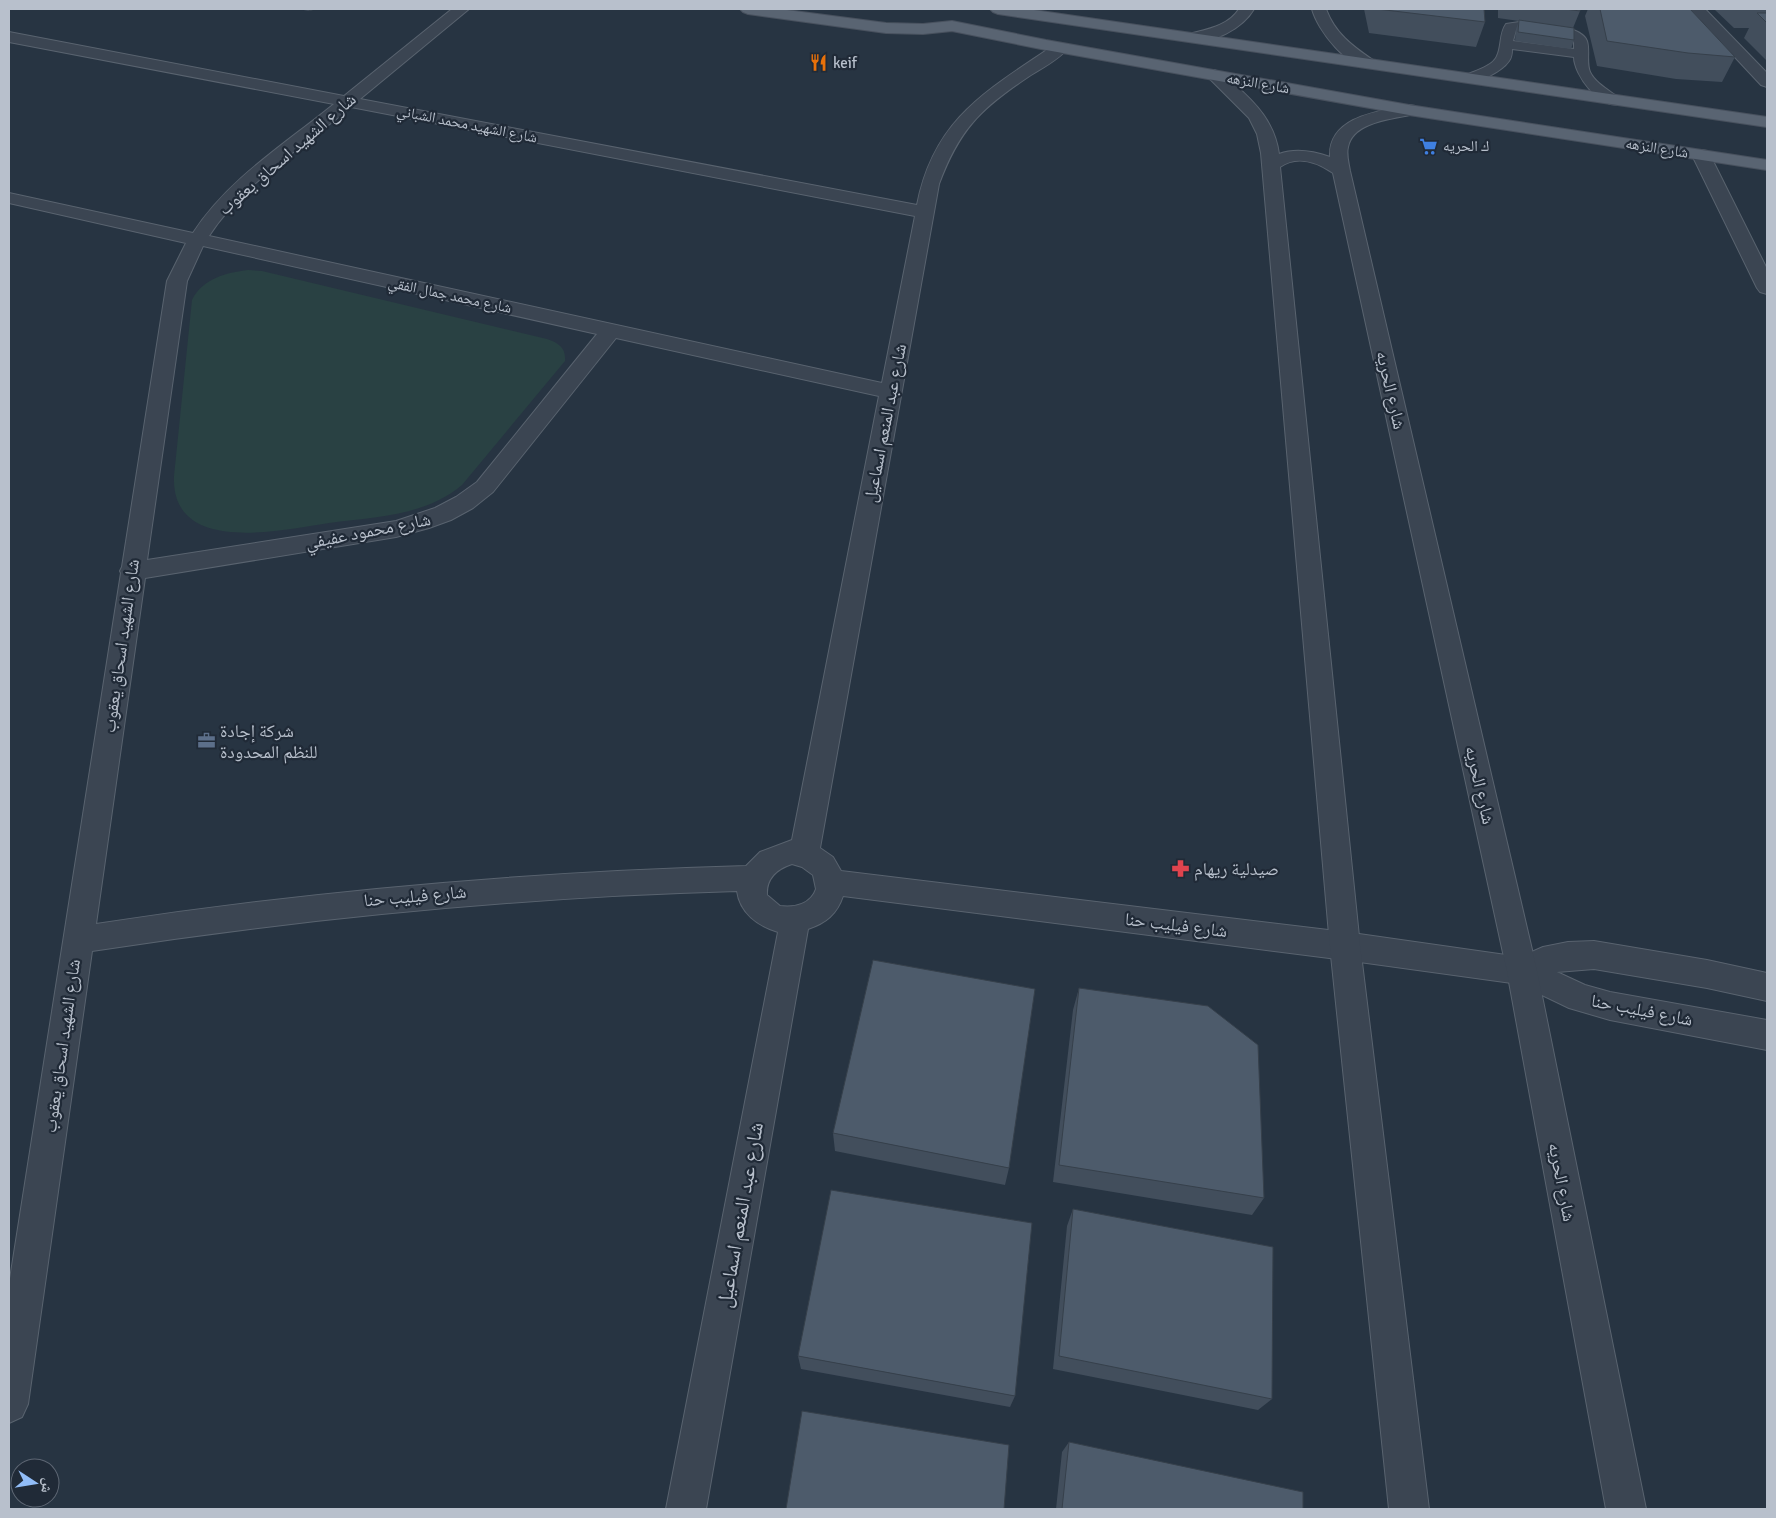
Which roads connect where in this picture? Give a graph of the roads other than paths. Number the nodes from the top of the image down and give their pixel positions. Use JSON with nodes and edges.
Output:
{"nodes":[{"id":1,"x":461,"y":9,"type":"edge"},
{"id":2,"x":748,"y":9,"type":"edge"},
{"id":3,"x":858,"y":9,"type":"edge"},
{"id":4,"x":998,"y":9,"type":"edge"},
{"id":5,"x":1246,"y":9,"type":"edge"},
{"id":6,"x":1318,"y":9,"type":"edge"},
{"id":7,"x":1697,"y":9,"type":"edge"},
{"id":8,"x":952,"y":26,"type":"junction"},
{"id":9,"x":9,"y":37,"type":"edge"},
{"id":10,"x":1195,"y":37,"type":"junction"},
{"id":11,"x":1507,"y":44,"type":"junction"},
{"id":12,"x":1060,"y":48,"type":"junction"},
{"id":13,"x":1580,"y":54,"type":"junction"},
{"id":14,"x":1367,"y":63,"type":"junction"},
{"id":15,"x":1214,"y":75,"type":"junction"},
{"id":16,"x":1471,"y":78,"type":"junction"},
{"id":17,"x":1767,"y":82,"type":"edge"},
{"id":18,"x":1614,"y":101,"type":"junction"},
{"id":19,"x":347,"y":102,"type":"junction"},
{"id":20,"x":1409,"y":110,"type":"junction"},
{"id":21,"x":1767,"y":122,"type":"edge"},
{"id":22,"x":1701,"y":155,"type":"junction"},
{"id":23,"x":1271,"y":165,"type":"junction"},
{"id":24,"x":1767,"y":166,"type":"edge"},
{"id":25,"x":1341,"y":171,"type":"junction"},
{"id":26,"x":9,"y":198,"type":"edge"},
{"id":27,"x":925,"y":212,"type":"junction"},
{"id":28,"x":197,"y":239,"type":"junction"},
{"id":29,"x":1767,"y":288,"type":"edge"},
{"id":30,"x":611,"y":330,"type":"junction"},
{"id":31,"x":891,"y":392,"type":"junction"},
{"id":32,"x":132,"y":571,"type":"junction"},
{"id":33,"x":804,"y":854,"type":"junction"},
{"id":34,"x":754,"y":878,"type":"junction"},
{"id":35,"x":831,"y":882,"type":"junction"},
{"id":36,"x":795,"y":920,"type":"junction"},
{"id":37,"x":78,"y":940,"type":"junction"},
{"id":38,"x":1345,"y":946,"type":"junction"},
{"id":39,"x":1522,"y":971,"type":"junction"},
{"id":40,"x":1767,"y":987,"type":"edge"},
{"id":41,"x":1767,"y":1035,"type":"edge"},
{"id":42,"x":9,"y":1404,"type":"edge"},
{"id":43,"x":686,"y":1509,"type":"edge"},
{"id":44,"x":1409,"y":1509,"type":"edge"},
{"id":45,"x":1626,"y":1509,"type":"edge"}],
"edges":[{"from":1,"to":19,"type":"street","name":"شارع الشهيد اسحاق يعقوب"},
{"from":2,"to":8,"type":"main road","name":"شارع النزهه"},
{"from":3,"to":8,"type":"main road"},
{"from":4,"to":10,"type":"main road"},
{"from":5,"to":10,"type":"street"},
{"from":6,"to":14,"type":"street"},
{"from":7,"to":17,"type":"street"},
{"from":8,"to":12,"type":"main road","name":"شارع النزهه"},
{"from":9,"to":19,"type":"street","name":"شارع الشهيد محمد الشباني"},
{"from":10,"to":14,"type":"main road"},
{"from":11,"to":13,"type":"lane"},
{"from":11,"to":13,"type":"lane"},
{"from":11,"to":16,"type":"lane"},
{"from":12,"to":15,"type":"main road","name":"شارع النزهه"},
{"from":12,"to":27,"type":"street","name":"شارع عبد المنعم اسماعيل"},
{"from":13,"to":18,"type":"lane"},
{"from":14,"to":16,"type":"main road"},
{"from":15,"to":20,"type":"main road","name":"شارع النزهه"},
{"from":15,"to":23,"type":"street"},
{"from":16,"to":18,"type":"main road"},
{"from":18,"to":21,"type":"main road"},
{"from":19,"to":27,"type":"street","name":"شارع الشهيد محمد الشباني"},
{"from":19,"to":28,"type":"street","name":"شارع الشهيد اسحاق يعقوب"},
{"from":20,"to":22,"type":"main road","name":"شارع النزهه"},
{"from":20,"to":25,"type":"street","name":"شارع الحريه"},
{"from":22,"to":24,"type":"main road","name":"شارع النزهه"},
{"from":22,"to":29,"type":"street"},
{"from":23,"to":25,"type":"street"},
{"from":23,"to":38,"type":"street"},
{"from":25,"to":39,"type":"street","name":"شارع الحريه"},
{"from":26,"to":28,"type":"street","name":"شارع محمد جمال الفقي"},
{"from":27,"to":31,"type":"street","name":"شارع عبد المنعم اسماعيل"},
{"from":28,"to":30,"type":"street","name":"شارع محمد جمال الفقي"},
{"from":28,"to":32,"type":"street","name":"شارع الشهيد اسحاق يعقوب"},
{"from":30,"to":31,"type":"street","name":"شارع محمد جمال الفقي"},
{"from":30,"to":32,"type":"street","name":"شارع محمود عفيفي"},
{"from":31,"to":33,"type":"street","name":"شارع عبد المنعم اسماعيل"},
{"from":32,"to":37,"type":"street","name":"شارع الشهيد اسحاق يعقوب"},
{"from":33,"to":34,"type":"street"},
{"from":33,"to":35,"type":"street"},
{"from":34,"to":36,"type":"street"},
{"from":34,"to":37,"type":"street","name":"شارع فيليب حنا"},
{"from":35,"to":36,"type":"street"},
{"from":35,"to":38,"type":"street","name":"شارع فيليب حنا"},
{"from":36,"to":43,"type":"street","name":"شارع عبد المنعم اسماعيل"},
{"from":37,"to":42,"type":"street","name":"شارع الشهيد اسحاق يعقوب"},
{"from":38,"to":39,"type":"street","name":"شارع فيليب حنا"},
{"from":38,"to":44,"type":"street"},
{"from":39,"to":40,"type":"street"},
{"from":39,"to":41,"type":"street","name":"شارع فيليب حنا"},
{"from":39,"to":45,"type":"street","name":"شارع الحريه"}]}
